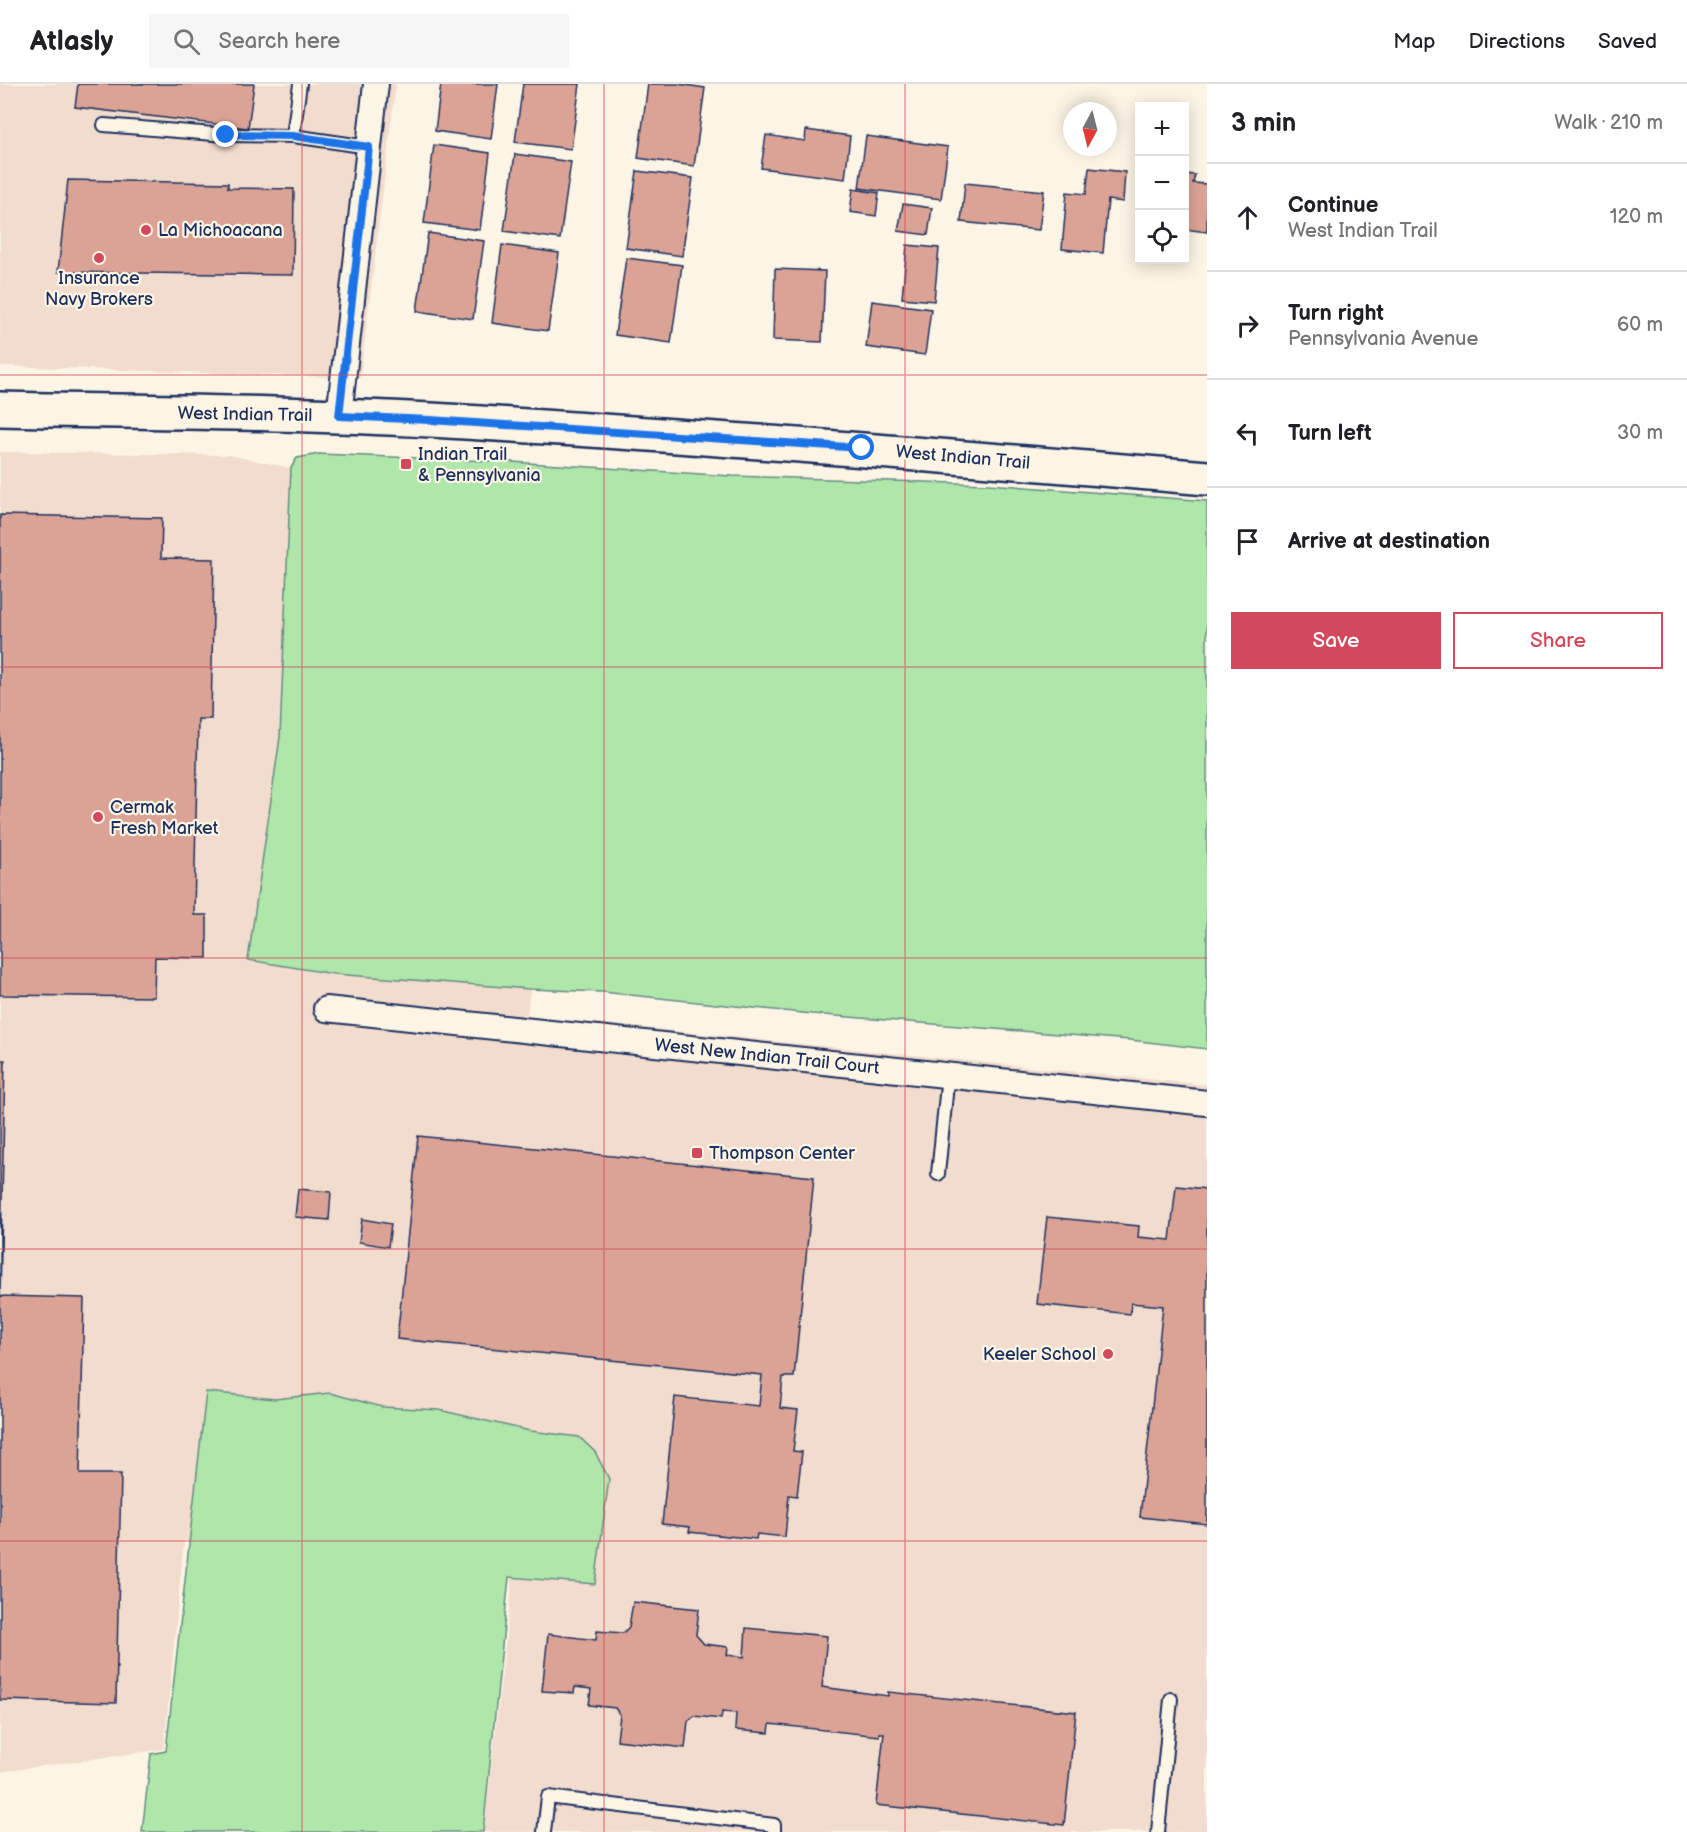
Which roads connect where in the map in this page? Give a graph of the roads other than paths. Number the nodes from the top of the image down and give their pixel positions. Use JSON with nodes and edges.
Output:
{"nodes":[{"id":1,"x":300,"y":84,"type":"edge"},
{"id":2,"x":376,"y":84,"type":"edge"},
{"id":3,"x":104,"y":125,"type":"dead end"},
{"id":4,"x":293,"y":136,"type":"junction"},
{"id":5,"x":369,"y":147,"type":"junction"},
{"id":6,"x":0,"y":409,"type":"edge"},
{"id":7,"x":339,"y":416,"type":"junction"},
{"id":8,"x":1207,"y":478,"type":"edge"},
{"id":9,"x":326,"y":1009,"type":"dead end"},
{"id":10,"x":948,"y":1075,"type":"junction"},
{"id":11,"x":1207,"y":1103,"type":"edge"},
{"id":12,"x":938,"y":1174,"type":"dead end"},
{"id":13,"x":1171,"y":1699,"type":"dead end"},
{"id":14,"x":544,"y":1832,"type":"edge"},
{"id":15,"x":774,"y":1832,"type":"edge"},
{"id":16,"x":1158,"y":1832,"type":"edge"}],
"edges":[{"from":1,"to":4,"type":"lane"},
{"from":2,"to":5,"type":"street"},
{"from":3,"to":4,"type":"lane"},
{"from":4,"to":5,"type":"lane"},
{"from":5,"to":7,"type":"street"},
{"from":6,"to":7,"type":"main road","name":"West Indian Trail"},
{"from":7,"to":8,"type":"main road","name":"West Indian Trail"},
{"from":9,"to":10,"type":"street","name":"West New Indian Trail Court"},
{"from":10,"to":11,"type":"street","name":"West New Indian Trail Court"},
{"from":10,"to":12,"type":"lane"},
{"from":13,"to":16,"type":"lane"},
{"from":14,"to":15,"type":"lane"}]}
